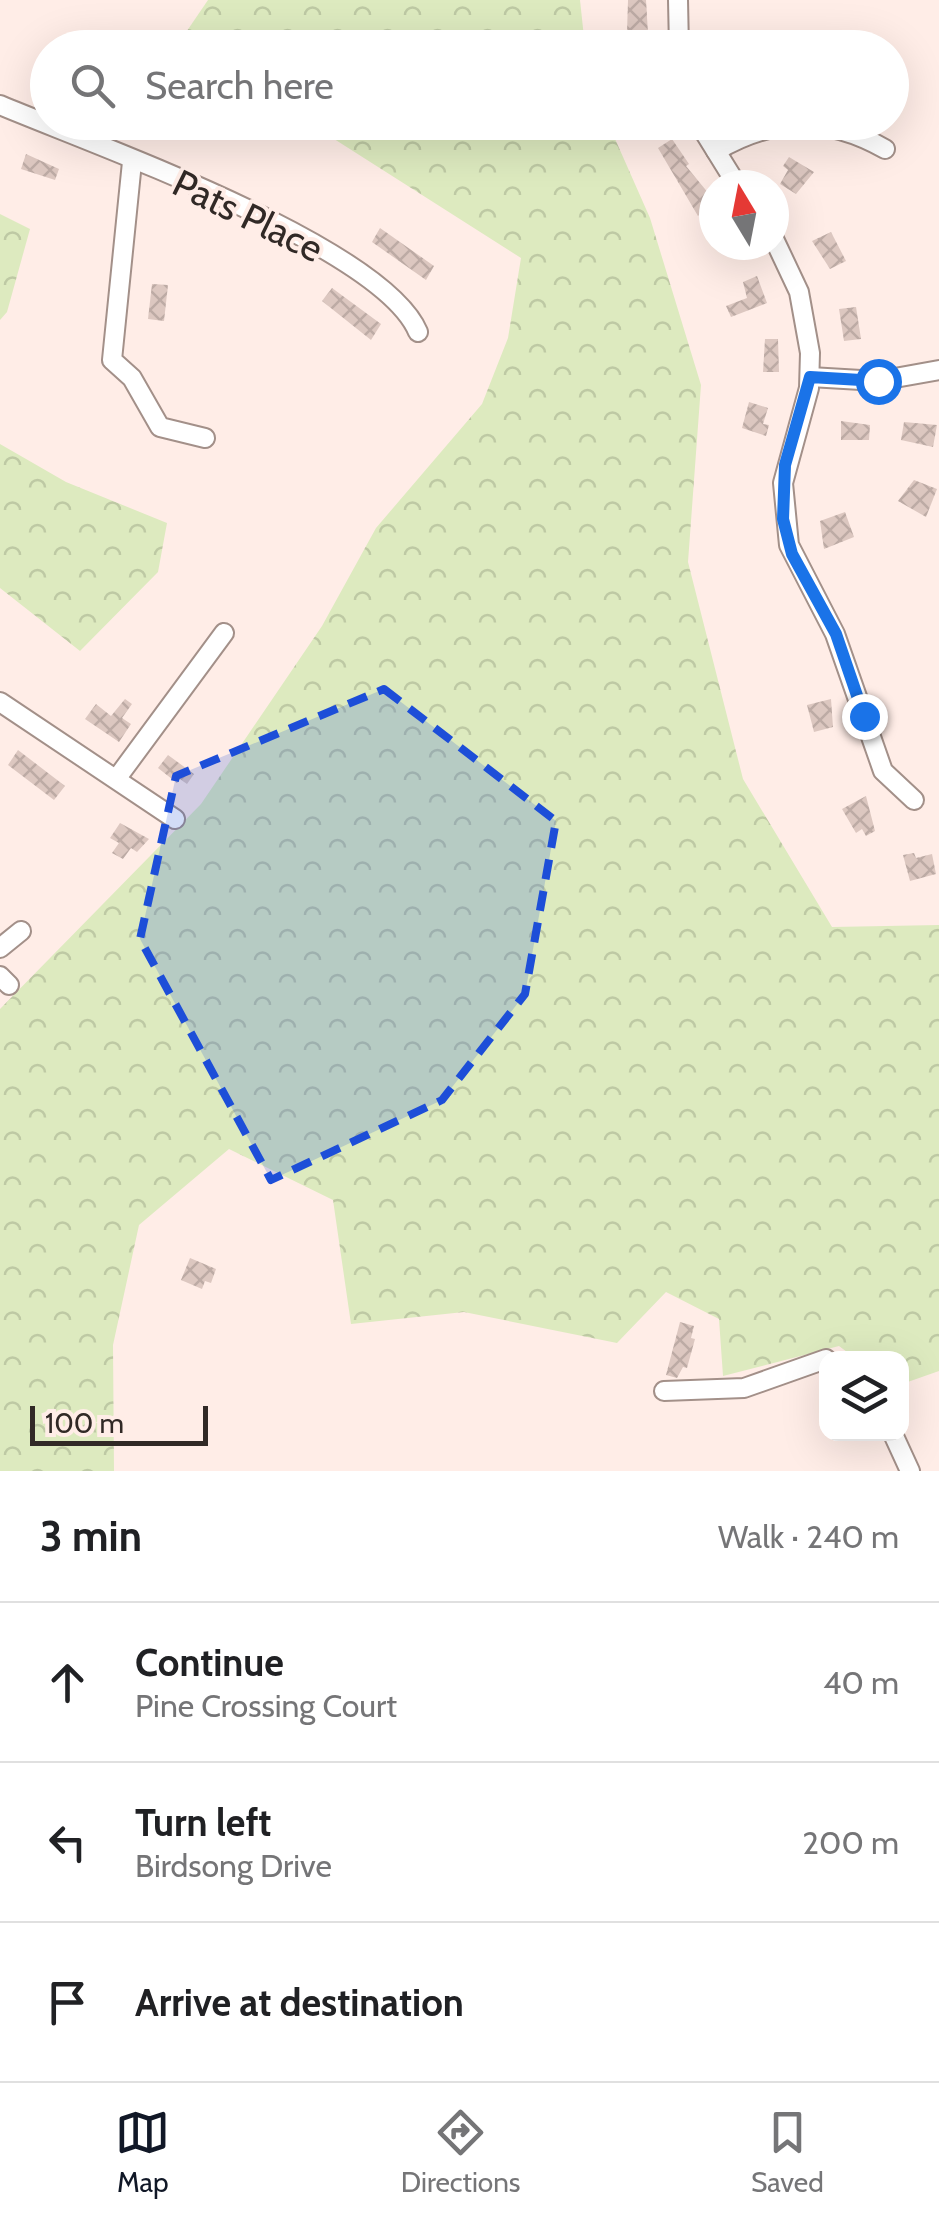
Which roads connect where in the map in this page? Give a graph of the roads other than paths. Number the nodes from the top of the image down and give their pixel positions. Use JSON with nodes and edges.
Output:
{"nodes":[{"id":1,"x":678,"y":0,"type":"edge"},
{"id":2,"x":679,"y":30,"type":"edge"},
{"id":3,"x":0,"y":105,"type":"edge"},
{"id":4,"x":30,"y":118,"type":"edge"},
{"id":5,"x":81,"y":140,"type":"edge"},
{"id":6,"x":709,"y":140,"type":"edge"},
{"id":7,"x":737,"y":140,"type":"edge"},
{"id":8,"x":865,"y":140,"type":"edge"},
{"id":9,"x":885,"y":149,"type":"dead end"},
{"id":10,"x":716,"y":151,"type":"junction"},
{"id":11,"x":132,"y":162,"type":"junction"},
{"id":12,"x":728,"y":170,"type":"edge"},
{"id":13,"x":784,"y":260,"type":"edge"},
{"id":14,"x":418,"y":332,"type":"dead end"},
{"id":15,"x":939,"y":370,"type":"edge"},
{"id":16,"x":810,"y":377,"type":"junction"},
{"id":17,"x":206,"y":438,"type":"dead end"},
{"id":18,"x":224,"y":634,"type":"dead end"},
{"id":19,"x":0,"y":702,"type":"edge"},
{"id":20,"x":117,"y":778,"type":"junction"},
{"id":21,"x":914,"y":800,"type":"dead end"},
{"id":22,"x":175,"y":819,"type":"dead end"},
{"id":23,"x":21,"y":931,"type":"dead end"},
{"id":24,"x":0,"y":948,"type":"edge"},
{"id":25,"x":819,"y":1361,"type":"edge"},
{"id":26,"x":664,"y":1390,"type":"dead end"},
{"id":27,"x":896,"y":1441,"type":"edge"},
{"id":28,"x":910,"y":1471,"type":"edge"}],
"edges":[{"from":1,"to":2,"type":"street"},
{"from":3,"to":4,"type":"street","name":"Pats Place"},
{"from":5,"to":11,"type":"street","name":"Pats Place"},
{"from":6,"to":10,"type":"street"},
{"from":7,"to":10,"type":"street"},
{"from":8,"to":9,"type":"street"},
{"from":10,"to":12,"type":"street"},
{"from":11,"to":14,"type":"street","name":"Pats Place"},
{"from":11,"to":17,"type":"street"},
{"from":13,"to":16,"type":"street"},
{"from":15,"to":16,"type":"street"},
{"from":16,"to":21,"type":"street"},
{"from":18,"to":20,"type":"street"},
{"from":19,"to":20,"type":"street"},
{"from":20,"to":22,"type":"street"},
{"from":23,"to":24,"type":"street"},
{"from":25,"to":26,"type":"street"},
{"from":27,"to":28,"type":"street"}]}
